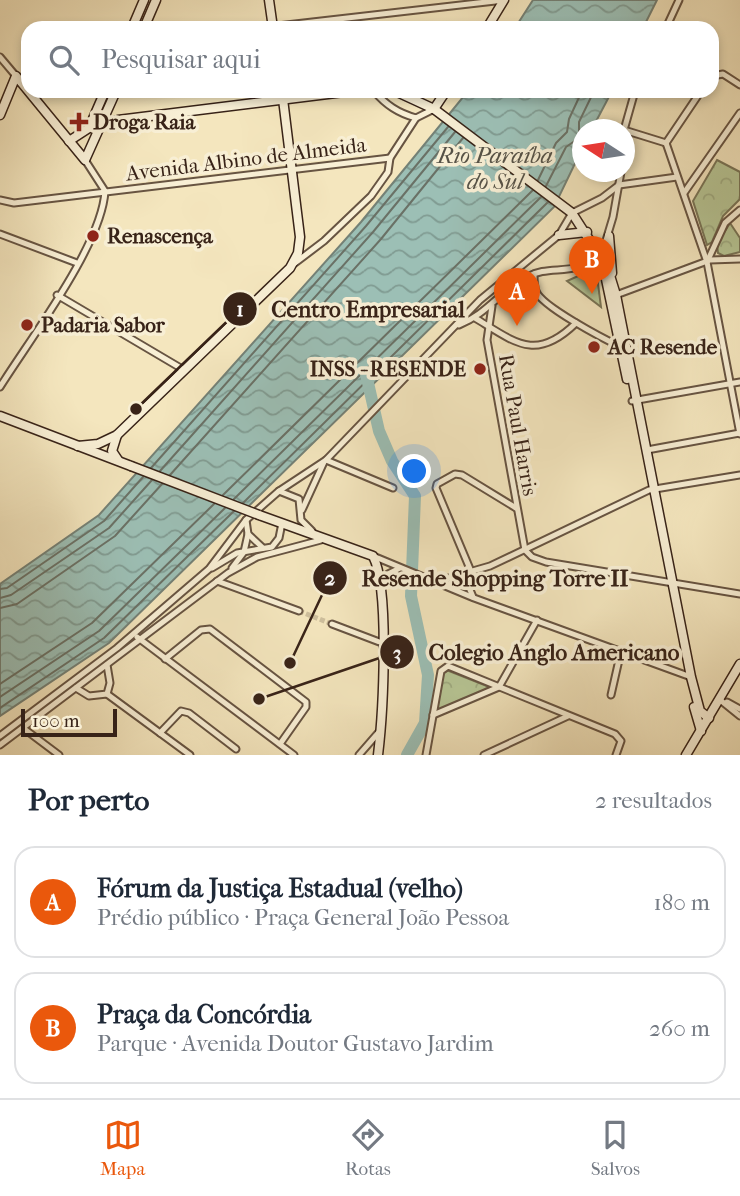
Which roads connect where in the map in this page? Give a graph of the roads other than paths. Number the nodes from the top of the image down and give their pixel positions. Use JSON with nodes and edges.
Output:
{"nodes":[{"id":1,"x":144,"y":0,"type":"edge"},
{"id":2,"x":156,"y":0,"type":"edge"},
{"id":3,"x":268,"y":0,"type":"edge"},
{"id":4,"x":504,"y":0,"type":"edge"},
{"id":5,"x":679,"y":0,"type":"edge"},
{"id":6,"x":135,"y":21,"type":"edge"},
{"id":7,"x":147,"y":21,"type":"edge"},
{"id":8,"x":272,"y":21,"type":"edge"},
{"id":9,"x":324,"y":21,"type":"edge"},
{"id":10,"x":491,"y":21,"type":"edge"},
{"id":11,"x":669,"y":21,"type":"edge"},
{"id":12,"x":0,"y":57,"type":"edge"},
{"id":13,"x":719,"y":74,"type":"edge"},
{"id":14,"x":16,"y":76,"type":"junction"},
{"id":15,"x":21,"y":82,"type":"edge"},
{"id":16,"x":740,"y":85,"type":"edge"},
{"id":17,"x":34,"y":98,"type":"edge"},
{"id":18,"x":102,"y":98,"type":"edge"},
{"id":19,"x":113,"y":98,"type":"edge"},
{"id":20,"x":268,"y":98,"type":"edge"},
{"id":21,"x":282,"y":98,"type":"edge"},
{"id":22,"x":382,"y":98,"type":"edge"},
{"id":23,"x":411,"y":98,"type":"edge"},
{"id":24,"x":441,"y":98,"type":"edge"},
{"id":25,"x":633,"y":98,"type":"edge"},
{"id":26,"x":696,"y":98,"type":"edge"},
{"id":27,"x":434,"y":109,"type":"junction"},
{"id":28,"x":740,"y":113,"type":"edge"},
{"id":29,"x":0,"y":115,"type":"edge"},
{"id":30,"x":416,"y":118,"type":"junction"},
{"id":31,"x":628,"y":119,"type":"edge"},
{"id":32,"x":100,"y":126,"type":"junction"},
{"id":33,"x":89,"y":128,"type":"junction"},
{"id":34,"x":635,"y":133,"type":"edge"},
{"id":35,"x":69,"y":141,"type":"junction"},
{"id":36,"x":666,"y":143,"type":"junction"},
{"id":37,"x":390,"y":158,"type":"junction"},
{"id":38,"x":85,"y":160,"type":"junction"},
{"id":39,"x":292,"y":169,"type":"junction"},
{"id":40,"x":677,"y":177,"type":"junction"},
{"id":41,"x":619,"y":182,"type":"edge"},
{"id":42,"x":619,"y":185,"type":"junction"},
{"id":43,"x":105,"y":191,"type":"junction"},
{"id":44,"x":683,"y":194,"type":"junction"},
{"id":45,"x":0,"y":200,"type":"edge"},
{"id":46,"x":740,"y":209,"type":"edge"},
{"id":47,"x":572,"y":213,"type":"junction"},
{"id":48,"x":587,"y":232,"type":"junction"},
{"id":49,"x":0,"y":234,"type":"edge"},
{"id":50,"x":559,"y":235,"type":"junction"},
{"id":51,"x":608,"y":236,"type":"junction"},
{"id":52,"x":601,"y":258,"type":"junction"},
{"id":53,"x":740,"y":259,"type":"edge"},
{"id":54,"x":707,"y":262,"type":"junction"},
{"id":55,"x":77,"y":263,"type":"junction"},
{"id":56,"x":290,"y":268,"type":"junction"},
{"id":57,"x":534,"y":274,"type":"junction"},
{"id":58,"x":613,"y":283,"type":"junction"},
{"id":59,"x":57,"y":295,"type":"junction"},
{"id":60,"x":616,"y":295,"type":"junction"},
{"id":61,"x":480,"y":300,"type":"junction"},
{"id":62,"x":490,"y":308,"type":"junction"},
{"id":63,"x":475,"y":318,"type":"junction"},
{"id":64,"x":576,"y":323,"type":"junction"},
{"id":65,"x":456,"y":326,"type":"junction"},
{"id":66,"x":487,"y":326,"type":"junction"},
{"id":67,"x":623,"y":347,"type":"junction"},
{"id":68,"x":184,"y":370,"type":"junction"},
{"id":69,"x":731,"y":382,"type":"junction"},
{"id":70,"x":740,"y":382,"type":"edge"},
{"id":71,"x":0,"y":387,"type":"edge"},
{"id":72,"x":634,"y":401,"type":"junction"},
{"id":73,"x":0,"y":416,"type":"edge"},
{"id":74,"x":740,"y":434,"type":"edge"},
{"id":75,"x":117,"y":435,"type":"junction"},
{"id":76,"x":78,"y":446,"type":"junction"},
{"id":77,"x":646,"y":450,"type":"junction"},
{"id":78,"x":325,"y":461,"type":"junction"},
{"id":79,"x":122,"y":463,"type":"junction"},
{"id":80,"x":740,"y":475,"type":"edge"},
{"id":81,"x":393,"y":488,"type":"dead end"},
{"id":82,"x":652,"y":490,"type":"junction"},
{"id":83,"x":279,"y":491,"type":"junction"},
{"id":84,"x":516,"y":508,"type":"junction"},
{"id":85,"x":300,"y":512,"type":"junction"},
{"id":86,"x":246,"y":520,"type":"junction"},
{"id":87,"x":282,"y":523,"type":"junction"},
{"id":88,"x":248,"y":534,"type":"junction"},
{"id":89,"x":317,"y":536,"type":"junction"},
{"id":90,"x":327,"y":539,"type":"junction"},
{"id":91,"x":265,"y":549,"type":"junction"},
{"id":92,"x":525,"y":550,"type":"junction"},
{"id":93,"x":244,"y":552,"type":"junction"},
{"id":94,"x":373,"y":555,"type":"junction"},
{"id":95,"x":209,"y":569,"type":"junction"},
{"id":96,"x":403,"y":569,"type":"junction"},
{"id":97,"x":228,"y":573,"type":"junction"},
{"id":98,"x":471,"y":574,"type":"junction"},
{"id":99,"x":217,"y":581,"type":"junction"},
{"id":100,"x":432,"y":581,"type":"junction"},
{"id":101,"x":670,"y":584,"type":"junction"},
{"id":102,"x":382,"y":586,"type":"junction"},
{"id":103,"x":740,"y":594,"type":"edge"},
{"id":104,"x":474,"y":598,"type":"junction"},
{"id":105,"x":299,"y":611,"type":"tunnel mouth"},
{"id":106,"x":537,"y":620,"type":"junction"},
{"id":107,"x":332,"y":624,"type":"tunnel mouth"},
{"id":108,"x":134,"y":633,"type":"junction"},
{"id":109,"x":139,"y":640,"type":"junction"},
{"id":110,"x":382,"y":643,"type":"junction"},
{"id":111,"x":621,"y":651,"type":"junction"},
{"id":112,"x":165,"y":659,"type":"junction"},
{"id":113,"x":740,"y":664,"type":"edge"},
{"id":114,"x":107,"y":665,"type":"junction"},
{"id":115,"x":689,"y":677,"type":"junction"},
{"id":116,"x":499,"y":687,"type":"junction"},
{"id":117,"x":76,"y":688,"type":"junction"},
{"id":118,"x":107,"y":694,"type":"junction"},
{"id":119,"x":611,"y":695,"type":"dead end"},
{"id":120,"x":722,"y":700,"type":"junction"},
{"id":121,"x":740,"y":709,"type":"edge"},
{"id":122,"x":433,"y":715,"type":"junction"},
{"id":123,"x":568,"y":716,"type":"junction"},
{"id":124,"x":740,"y":716,"type":"edge"},
{"id":125,"x":709,"y":718,"type":"junction"},
{"id":126,"x":23,"y":728,"type":"junction"},
{"id":127,"x":381,"y":729,"type":"junction"},
{"id":128,"x":701,"y":731,"type":"junction"},
{"id":129,"x":160,"y":733,"type":"junction"},
{"id":130,"x":0,"y":736,"type":"edge"},
{"id":131,"x":280,"y":744,"type":"junction"},
{"id":132,"x":0,"y":745,"type":"edge"},
{"id":133,"x":236,"y":749,"type":"dead end"},
{"id":134,"x":59,"y":755,"type":"edge"},
{"id":135,"x":190,"y":755,"type":"edge"},
{"id":136,"x":294,"y":755,"type":"edge"},
{"id":137,"x":359,"y":755,"type":"edge"},
{"id":138,"x":378,"y":755,"type":"edge"},
{"id":139,"x":426,"y":755,"type":"edge"},
{"id":140,"x":484,"y":755,"type":"edge"},
{"id":141,"x":617,"y":755,"type":"edge"},
{"id":142,"x":686,"y":755,"type":"edge"}],
"edges":[{"from":1,"to":6,"type":"main road"},
{"from":2,"to":7,"type":"main road"},
{"from":3,"to":8,"type":"main road"},
{"from":4,"to":9,"type":"street"},
{"from":4,"to":10,"type":"main road"},
{"from":5,"to":11,"type":"street"},
{"from":12,"to":14,"type":"street"},
{"from":13,"to":16,"type":"street"},
{"from":14,"to":15,"type":"main road"},
{"from":14,"to":29,"type":"main road"},
{"from":17,"to":35,"type":"main road"},
{"from":18,"to":33,"type":"main road"},
{"from":19,"to":32,"type":"main road"},
{"from":20,"to":32,"type":"main road"},
{"from":21,"to":39,"type":"main road"},
{"from":22,"to":30,"type":"street"},
{"from":23,"to":27,"type":"main road"},
{"from":24,"to":27,"type":"main road"},
{"from":25,"to":31,"type":"street"},
{"from":26,"to":36,"type":"street"},
{"from":27,"to":30,"type":"street"},
{"from":27,"to":47,"type":"main road"},
{"from":28,"to":44,"type":"street"},
{"from":30,"to":37,"type":"street"},
{"from":32,"to":33,"type":"main road"},
{"from":32,"to":38,"type":"main road"},
{"from":33,"to":35,"type":"main road"},
{"from":34,"to":36,"type":"street"},
{"from":35,"to":38,"type":"main road"},
{"from":36,"to":40,"type":"street"},
{"from":37,"to":39,"type":"street","name":"Avenida Albino de Almeida"},
{"from":37,"to":56,"type":"street"},
{"from":38,"to":43,"type":"street"},
{"from":39,"to":43,"type":"street","name":"Avenida Albino de Almeida"},
{"from":39,"to":56,"type":"main road"},
{"from":40,"to":42,"type":"street"},
{"from":40,"to":44,"type":"street"},
{"from":41,"to":42,"type":"street"},
{"from":42,"to":47,"type":"street"},
{"from":42,"to":51,"type":"street"},
{"from":43,"to":45,"type":"street","name":"Avenida Albino de Almeida"},
{"from":43,"to":55,"type":"street"},
{"from":44,"to":54,"type":"street"},
{"from":46,"to":54,"type":"street"},
{"from":47,"to":48,"type":"main road"},
{"from":47,"to":50,"type":"street"},
{"from":48,"to":50,"type":"main road"},
{"from":48,"to":52,"type":"main road"},
{"from":49,"to":55,"type":"street"},
{"from":50,"to":61,"type":"street"},
{"from":51,"to":52,"type":"street"},
{"from":51,"to":58,"type":"main road"},
{"from":52,"to":57,"type":"street"},
{"from":52,"to":58,"type":"main road"},
{"from":52,"to":67,"type":"main road"},
{"from":53,"to":54,"type":"street"},
{"from":54,"to":60,"type":"street"},
{"from":54,"to":69,"type":"street"},
{"from":55,"to":59,"type":"street"},
{"from":56,"to":68,"type":"main road"},
{"from":57,"to":62,"type":"street"},
{"from":57,"to":64,"type":"street"},
{"from":58,"to":60,"type":"main road"},
{"from":59,"to":68,"type":"street"},
{"from":59,"to":71,"type":"street"},
{"from":60,"to":67,"type":"main road"},
{"from":61,"to":62,"type":"street"},
{"from":61,"to":65,"type":"street"},
{"from":62,"to":63,"type":"street"},
{"from":62,"to":66,"type":"street","name":"Rua Paul Harris"},
{"from":63,"to":65,"type":"street"},
{"from":63,"to":66,"type":"street"},
{"from":64,"to":66,"type":"street"},
{"from":64,"to":67,"type":"street"},
{"from":65,"to":78,"type":"street"},
{"from":66,"to":84,"type":"street","name":"Rua Paul Harris"},
{"from":67,"to":72,"type":"main road"},
{"from":68,"to":75,"type":"main road"},
{"from":69,"to":70,"type":"street"},
{"from":69,"to":72,"type":"street"},
{"from":69,"to":74,"type":"street"},
{"from":72,"to":77,"type":"main road"},
{"from":72,"to":82,"type":"main road"},
{"from":73,"to":76,"type":"main road"},
{"from":74,"to":77,"type":"street"},
{"from":75,"to":76,"type":"main road"},
{"from":75,"to":79,"type":"main road"},
{"from":76,"to":79,"type":"main road"},
{"from":77,"to":82,"type":"main road"},
{"from":78,"to":81,"type":"street"},
{"from":78,"to":83,"type":"street"},
{"from":78,"to":85,"type":"street"},
{"from":79,"to":87,"type":"main road","bridge":true},
{"from":80,"to":82,"type":"street"},
{"from":82,"to":92,"type":"street"},
{"from":82,"to":101,"type":"main road"},
{"from":83,"to":85,"type":"street"},
{"from":83,"to":86,"type":"street"},
{"from":84,"to":92,"type":"street","name":"Rua Paul Harris"},
{"from":84,"to":98,"type":"street"},
{"from":85,"to":89,"type":"street"},
{"from":86,"to":88,"type":"street"},
{"from":86,"to":95,"type":"street"},
{"from":87,"to":89,"type":"main road"},
{"from":87,"to":91,"type":"street"},
{"from":88,"to":91,"type":"street"},
{"from":88,"to":93,"type":"street"},
{"from":89,"to":90,"type":"main road"},
{"from":90,"to":94,"type":"main road"},
{"from":90,"to":97,"type":"street"},
{"from":91,"to":93,"type":"street"},
{"from":92,"to":98,"type":"street"},
{"from":92,"to":101,"type":"street"},
{"from":93,"to":95,"type":"street"},
{"from":93,"to":97,"type":"street"},
{"from":94,"to":96,"type":"street"},
{"from":94,"to":102,"type":"main road"},
{"from":95,"to":108,"type":"street"},
{"from":96,"to":100,"type":"street"},
{"from":96,"to":102,"type":"street"},
{"from":97,"to":99,"type":"street"},
{"from":98,"to":100,"type":"street"},
{"from":98,"to":104,"type":"street"},
{"from":99,"to":105,"type":"street"},
{"from":99,"to":109,"type":"street"},
{"from":100,"to":104,"type":"street"},
{"from":101,"to":103,"type":"street"},
{"from":101,"to":115,"type":"main road"},
{"from":102,"to":110,"type":"main road"},
{"from":104,"to":106,"type":"street"},
{"from":106,"to":111,"type":"street"},
{"from":106,"to":116,"type":"street"},
{"from":107,"to":110,"type":"street"},
{"from":108,"to":109,"type":"street"},
{"from":108,"to":130,"type":"street"},
{"from":109,"to":112,"type":"street"},
{"from":109,"to":114,"type":"street"},
{"from":110,"to":127,"type":"main road"},
{"from":111,"to":115,"type":"street"},
{"from":111,"to":119,"type":"street"},
{"from":112,"to":131,"type":"street"},
{"from":112,"to":131,"type":"street"},
{"from":113,"to":120,"type":"main road"},
{"from":114,"to":117,"type":"street"},
{"from":114,"to":118,"type":"street"},
{"from":115,"to":125,"type":"main road"},
{"from":115,"to":128,"type":"main road"},
{"from":116,"to":122,"type":"street"},
{"from":116,"to":122,"type":"street"},
{"from":116,"to":123,"type":"street"},
{"from":117,"to":118,"type":"street"},
{"from":117,"to":126,"type":"street"},
{"from":118,"to":129,"type":"street"},
{"from":120,"to":121,"type":"street"},
{"from":120,"to":124,"type":"street"},
{"from":120,"to":125,"type":"main road"},
{"from":122,"to":139,"type":"street"},
{"from":123,"to":140,"type":"street"},
{"from":123,"to":141,"type":"street"},
{"from":125,"to":128,"type":"main road"},
{"from":126,"to":132,"type":"street"},
{"from":126,"to":134,"type":"street"},
{"from":127,"to":137,"type":"street"},
{"from":127,"to":138,"type":"main road"},
{"from":128,"to":142,"type":"main road"},
{"from":129,"to":133,"type":"street"},
{"from":129,"to":135,"type":"street"},
{"from":131,"to":136,"type":"street"}]}
